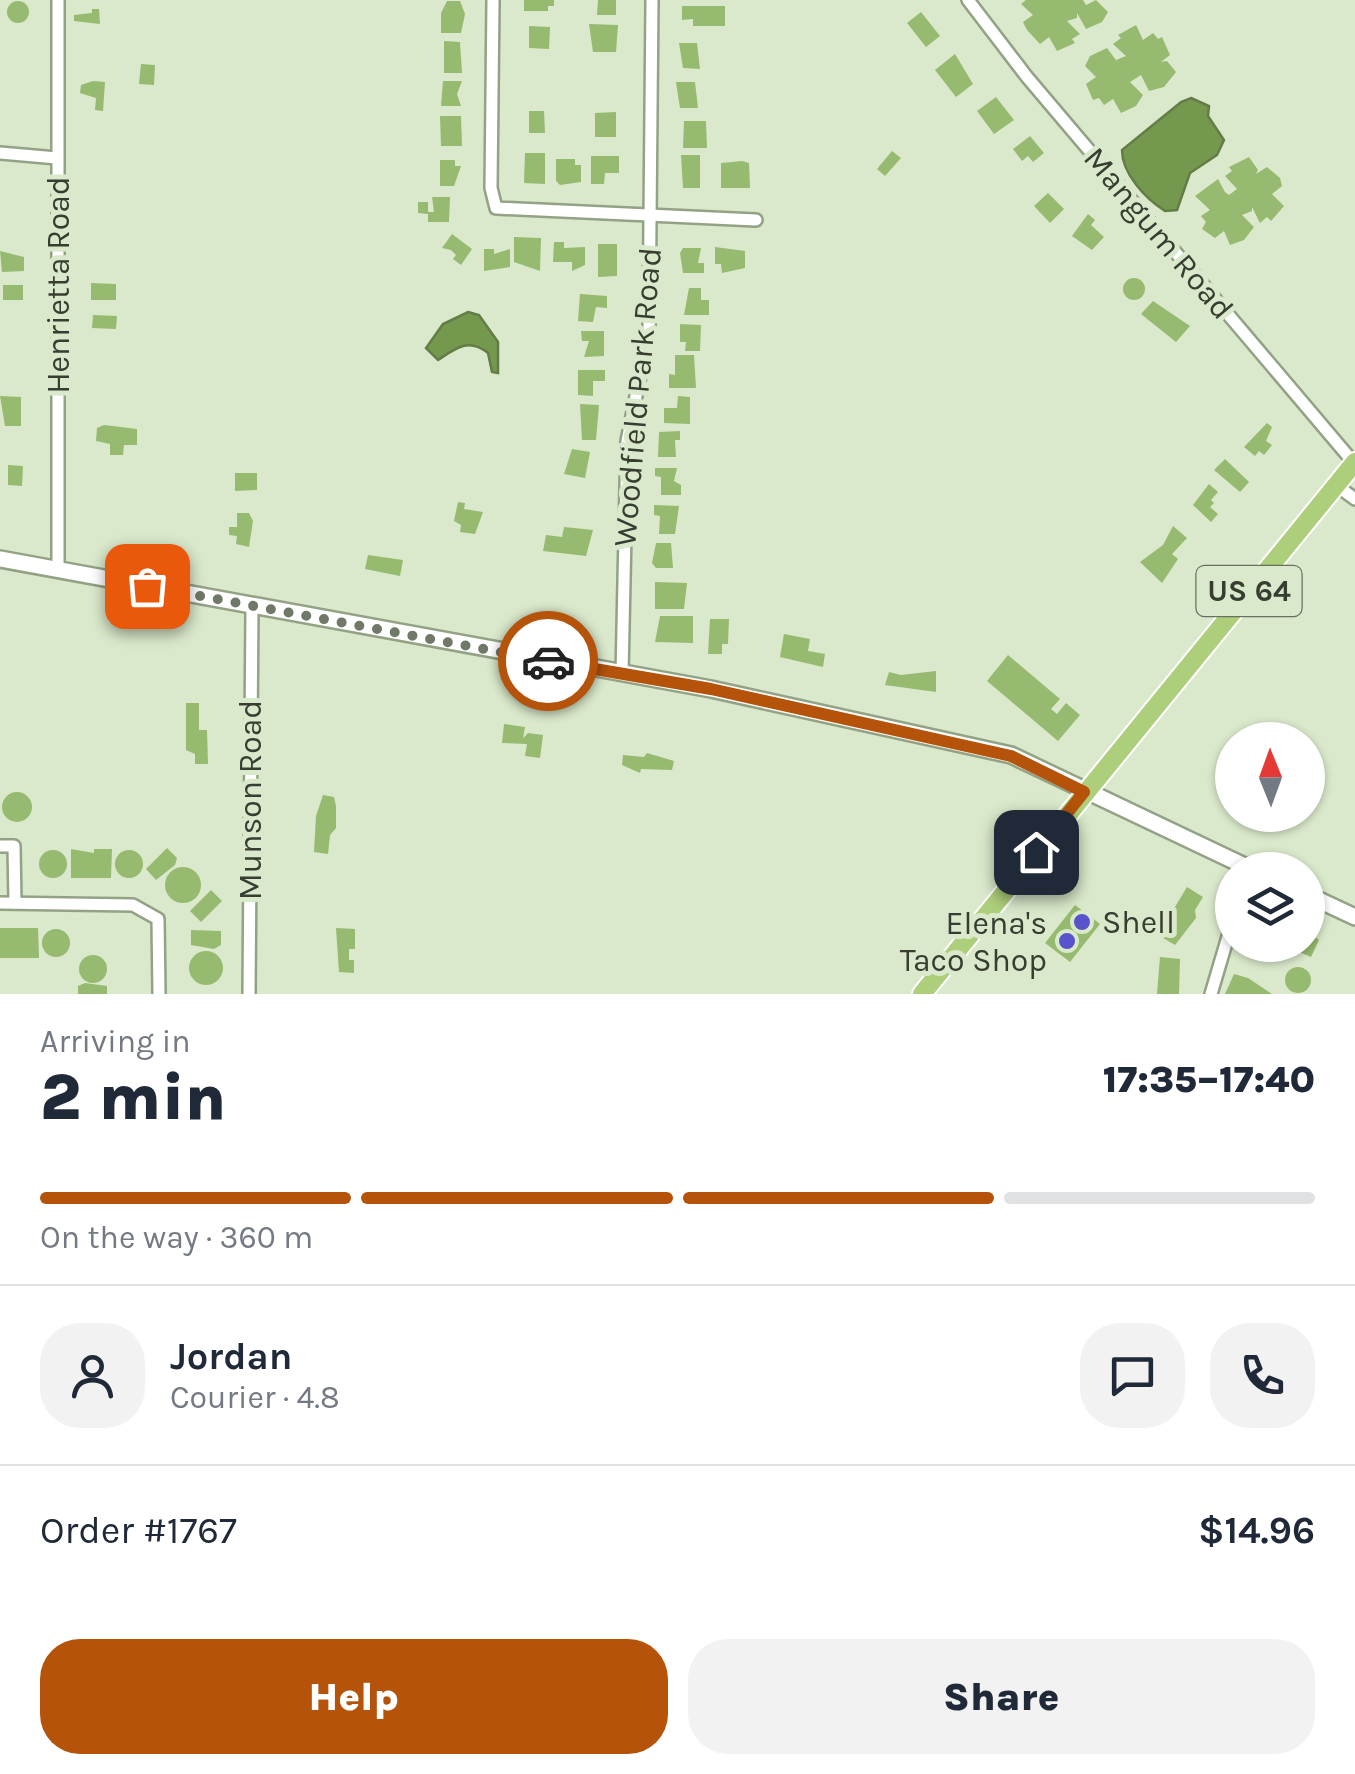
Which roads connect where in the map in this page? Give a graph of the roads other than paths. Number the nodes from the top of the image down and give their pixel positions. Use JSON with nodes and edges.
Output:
{"nodes":[{"id":1,"x":58,"y":0,"type":"edge"},
{"id":2,"x":492,"y":0,"type":"edge"},
{"id":3,"x":652,"y":0,"type":"edge"},
{"id":4,"x":968,"y":0,"type":"edge"},
{"id":5,"x":0,"y":153,"type":"edge"},
{"id":6,"x":58,"y":158,"type":"junction"},
{"id":7,"x":650,"y":216,"type":"junction"},
{"id":8,"x":756,"y":220,"type":"dead end"},
{"id":9,"x":1354,"y":463,"type":"edge"},
{"id":10,"x":1336,"y":484,"type":"junction"},
{"id":11,"x":1355,"y":499,"type":"edge"},
{"id":12,"x":0,"y":559,"type":"edge"},
{"id":13,"x":58,"y":569,"type":"junction"},
{"id":14,"x":252,"y":606,"type":"junction"},
{"id":15,"x":622,"y":674,"type":"junction"},
{"id":16,"x":1084,"y":792,"type":"junction"},
{"id":17,"x":0,"y":846,"type":"edge"},
{"id":18,"x":1215,"y":853,"type":"edge"},
{"id":19,"x":0,"y":902,"type":"edge"},
{"id":20,"x":15,"y":903,"type":"junction"},
{"id":21,"x":1325,"y":903,"type":"edge"},
{"id":22,"x":1355,"y":916,"type":"edge"},
{"id":23,"x":1220,"y":962,"type":"edge"},
{"id":24,"x":159,"y":994,"type":"edge"},
{"id":25,"x":249,"y":994,"type":"edge"},
{"id":26,"x":922,"y":994,"type":"edge"},
{"id":27,"x":1211,"y":994,"type":"edge"}],
"edges":[{"from":1,"to":6,"type":"street","name":"Henrietta Road"},
{"from":2,"to":7,"type":"street"},
{"from":3,"to":7,"type":"street","name":"Woodfield Park Road"},
{"from":4,"to":9,"type":"street","name":"Mangum Road"},
{"from":5,"to":6,"type":"street"},
{"from":6,"to":13,"type":"street","name":"Henrietta Road"},
{"from":7,"to":8,"type":"street"},
{"from":7,"to":15,"type":"street","name":"Woodfield Park Road"},
{"from":9,"to":10,"type":"main road","number":"US 64"},
{"from":10,"to":11,"type":"street"},
{"from":10,"to":16,"type":"main road","number":"US 64"},
{"from":12,"to":13,"type":"main road"},
{"from":13,"to":14,"type":"main road"},
{"from":14,"to":15,"type":"main road"},
{"from":14,"to":25,"type":"street","name":"Munson Road"},
{"from":15,"to":16,"type":"main road"},
{"from":16,"to":18,"type":"main road"},
{"from":16,"to":26,"type":"main road","number":"US 64"},
{"from":17,"to":20,"type":"street"},
{"from":19,"to":20,"type":"street"},
{"from":20,"to":24,"type":"street"},
{"from":21,"to":22,"type":"main road"},
{"from":23,"to":27,"type":"street"}]}
